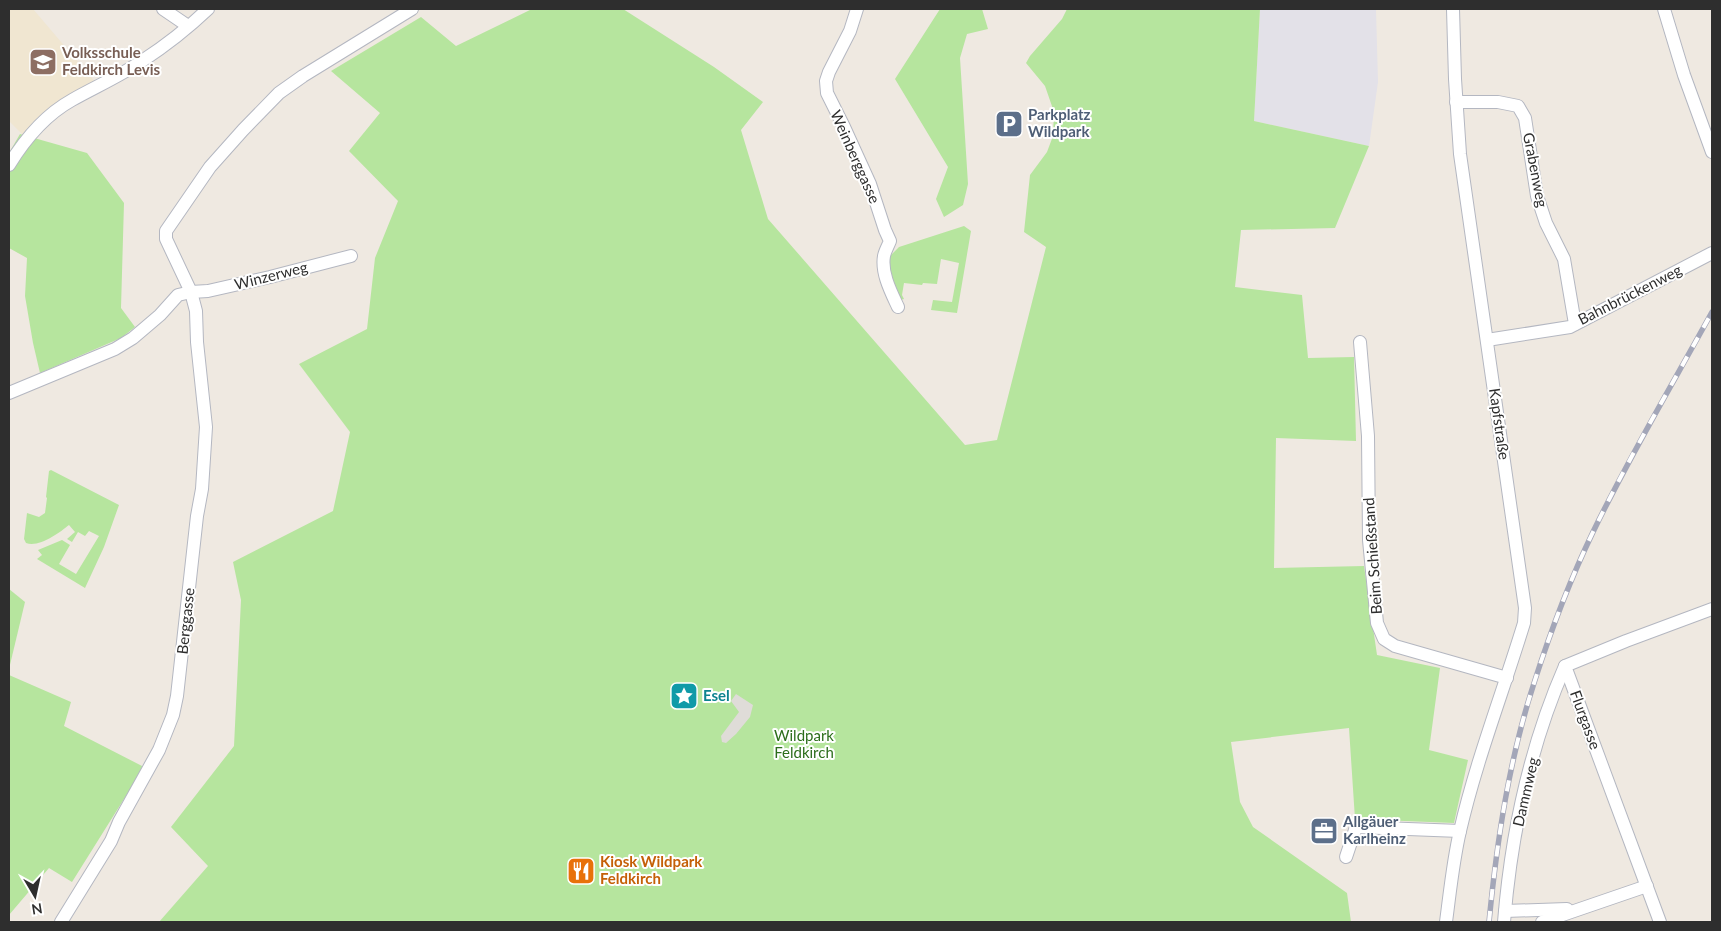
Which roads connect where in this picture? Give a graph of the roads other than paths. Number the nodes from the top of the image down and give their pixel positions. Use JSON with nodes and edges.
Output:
{"nodes":[{"id":1,"x":163,"y":9,"type":"edge"},
{"id":2,"x":208,"y":9,"type":"edge"},
{"id":3,"x":412,"y":9,"type":"edge"},
{"id":4,"x":856,"y":9,"type":"edge"},
{"id":5,"x":1453,"y":9,"type":"edge"},
{"id":6,"x":1664,"y":9,"type":"edge"},
{"id":7,"x":188,"y":26,"type":"junction"},
{"id":8,"x":1456,"y":102,"type":"junction"},
{"id":9,"x":1712,"y":152,"type":"edge"},
{"id":10,"x":9,"y":165,"type":"edge"},
{"id":11,"x":1712,"y":252,"type":"edge"},
{"id":12,"x":351,"y":256,"type":"dead end"},
{"id":13,"x":191,"y":292,"type":"junction"},
{"id":14,"x":898,"y":307,"type":"dead end"},
{"id":15,"x":1575,"y":324,"type":"junction"},
{"id":16,"x":1486,"y":340,"type":"junction"},
{"id":17,"x":1360,"y":342,"type":"dead end"},
{"id":18,"x":9,"y":393,"type":"edge"},
{"id":19,"x":1712,"y":609,"type":"edge"},
{"id":20,"x":1565,"y":666,"type":"junction"},
{"id":21,"x":1507,"y":678,"type":"junction"},
{"id":22,"x":1460,"y":831,"type":"junction"},
{"id":23,"x":1346,"y":857,"type":"dead end"},
{"id":24,"x":1647,"y":886,"type":"junction"},
{"id":25,"x":1580,"y":909,"type":"junction"},
{"id":26,"x":1504,"y":916,"type":"edge"},
{"id":27,"x":61,"y":922,"type":"edge"},
{"id":28,"x":1446,"y":922,"type":"edge"},
{"id":29,"x":1542,"y":922,"type":"edge"},
{"id":30,"x":1660,"y":922,"type":"edge"}],
"edges":[{"from":1,"to":7,"type":"street"},
{"from":2,"to":7,"type":"street"},
{"from":3,"to":13,"type":"street","name":"Berggasse"},
{"from":4,"to":14,"type":"street","name":"Weinberggasse"},
{"from":5,"to":8,"type":"street","name":"Kapfstraße"},
{"from":6,"to":9,"type":"street"},
{"from":7,"to":10,"type":"street"},
{"from":8,"to":15,"type":"street","name":"Grabenweg"},
{"from":8,"to":16,"type":"street","name":"Kapfstraße"},
{"from":11,"to":15,"type":"street","name":"Bahnbrückenweg"},
{"from":12,"to":13,"type":"street","name":"Winzerweg"},
{"from":13,"to":18,"type":"street"},
{"from":13,"to":27,"type":"street","name":"Berggasse"},
{"from":15,"to":16,"type":"street","name":"Bahnbrückenweg"},
{"from":16,"to":21,"type":"street","name":"Kapfstraße"},
{"from":17,"to":21,"type":"street","name":"Beim Schießstand"},
{"from":19,"to":20,"type":"street"},
{"from":20,"to":24,"type":"street","name":"Flurgasse"},
{"from":20,"to":26,"type":"street","name":"Dammweg"},
{"from":21,"to":22,"type":"street","name":"Kapfstraße"},
{"from":22,"to":23,"type":"street"},
{"from":22,"to":28,"type":"street","name":"Kapfstraße"},
{"from":24,"to":25,"type":"street"},
{"from":24,"to":30,"type":"street","name":"Flurgasse"},
{"from":25,"to":26,"type":"street"},
{"from":25,"to":29,"type":"street"}]}
